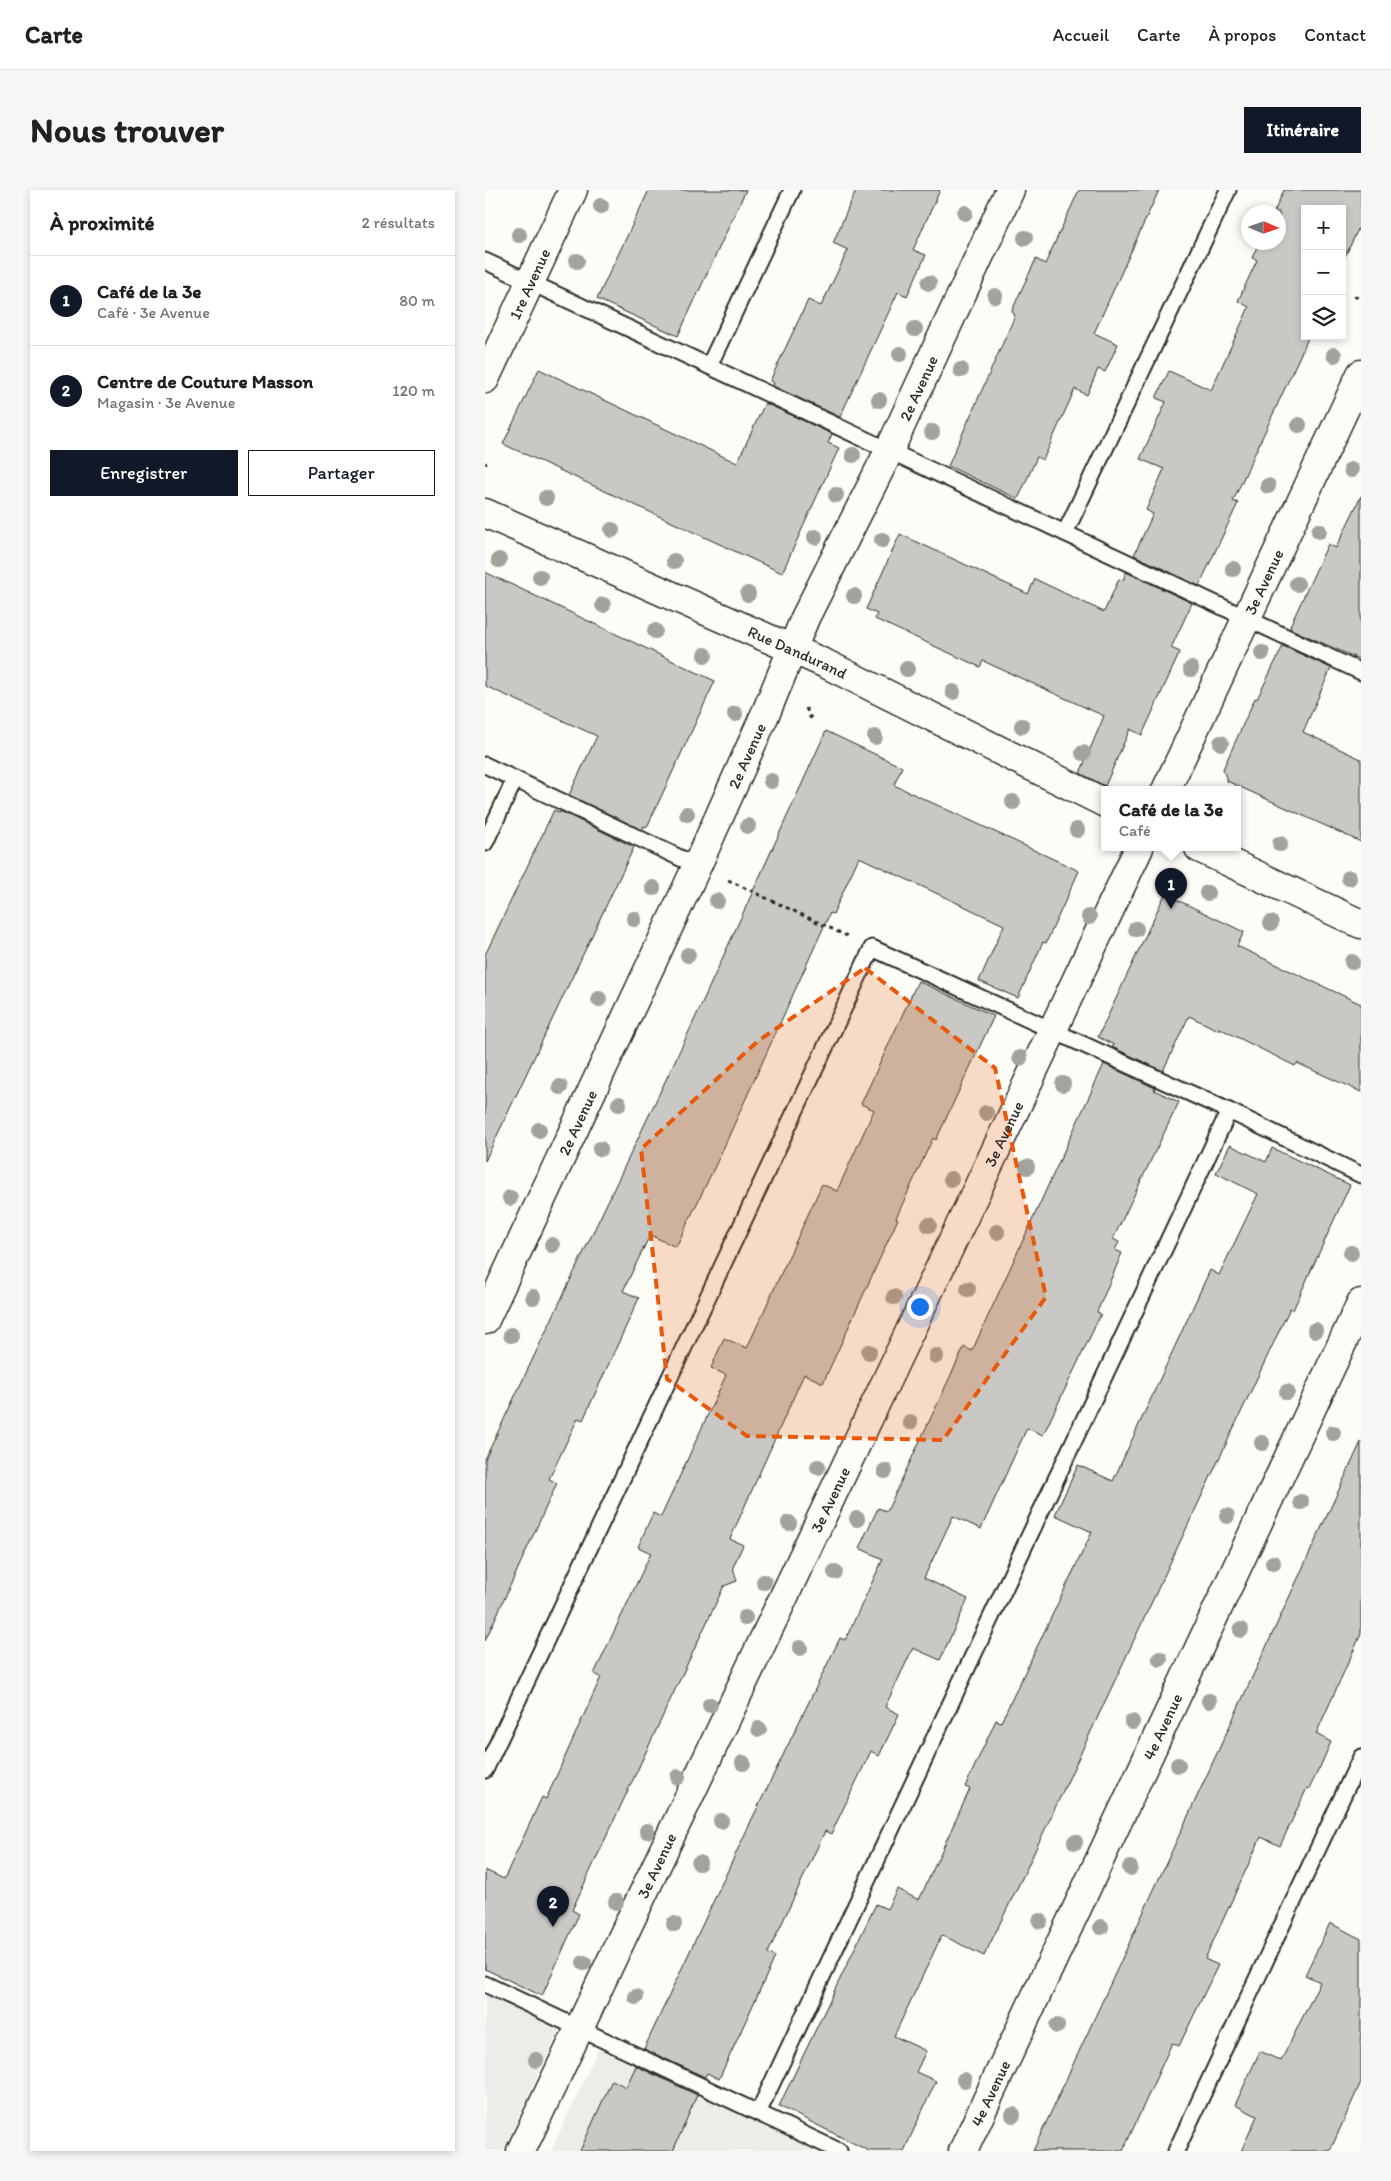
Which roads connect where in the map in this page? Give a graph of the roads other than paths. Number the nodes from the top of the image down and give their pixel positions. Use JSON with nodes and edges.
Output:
{"nodes":[{"id":1,"x":573,"y":190,"type":"edge"},
{"id":2,"x":792,"y":190,"type":"edge"},
{"id":3,"x":1010,"y":190,"type":"edge"},
{"id":4,"x":1228,"y":190,"type":"edge"},
{"id":5,"x":485,"y":261,"type":"edge"},
{"id":6,"x":530,"y":282,"type":"junction"},
{"id":7,"x":709,"y":366,"type":"junction"},
{"id":8,"x":1361,"y":374,"type":"edge"},
{"id":9,"x":485,"y":379,"type":"edge"},
{"id":10,"x":889,"y":451,"type":"junction"},
{"id":11,"x":485,"y":513,"type":"edge"},
{"id":12,"x":1065,"y":533,"type":"junction"},
{"id":13,"x":1248,"y":619,"type":"junction"},
{"id":14,"x":792,"y":648,"type":"junction"},
{"id":15,"x":1361,"y":672,"type":"edge"},
{"id":16,"x":485,"y":765,"type":"edge"},
{"id":17,"x":515,"y":779,"type":"junction"},
{"id":18,"x":1168,"y":786,"type":"edge"},
{"id":19,"x":1101,"y":801,"type":"edge"},
{"id":20,"x":485,"y":843,"type":"edge"},
{"id":21,"x":1138,"y":851,"type":"edge"},
{"id":22,"x":1205,"y":851,"type":"edge"},
{"id":23,"x":697,"y":866,"type":"junction"},
{"id":24,"x":1361,"y":924,"type":"edge"},
{"id":25,"x":1052,"y":1032,"type":"junction"},
{"id":26,"x":1229,"y":1111,"type":"junction"},
{"id":27,"x":1361,"y":1175,"type":"edge"},
{"id":28,"x":1361,"y":1303,"type":"edge"},
{"id":29,"x":485,"y":1320,"type":"edge"},
{"id":30,"x":1361,"y":1757,"type":"edge"},
{"id":31,"x":485,"y":1770,"type":"edge"},
{"id":32,"x":485,"y":1984,"type":"edge"},
{"id":33,"x":579,"y":2028,"type":"junction"},
{"id":34,"x":758,"y":2113,"type":"junction"},
{"id":35,"x":521,"y":2151,"type":"edge"},
{"id":36,"x":839,"y":2151,"type":"edge"},
{"id":37,"x":963,"y":2151,"type":"edge"},
{"id":38,"x":1176,"y":2151,"type":"edge"}],
"edges":[{"from":1,"to":6,"type":"street","name":"1re Avenue"},
{"from":2,"to":7,"type":"lane"},
{"from":3,"to":10,"type":"street","name":"2e Avenue"},
{"from":4,"to":12,"type":"lane"},
{"from":5,"to":6,"type":"lane"},
{"from":6,"to":7,"type":"lane"},
{"from":6,"to":9,"type":"street","name":"1re Avenue"},
{"from":7,"to":10,"type":"lane"},
{"from":8,"to":13,"type":"street","name":"3e Avenue"},
{"from":10,"to":12,"type":"lane"},
{"from":10,"to":14,"type":"street","name":"2e Avenue"},
{"from":11,"to":14,"type":"street","name":"Rue Dandurand"},
{"from":12,"to":13,"type":"lane"},
{"from":13,"to":15,"type":"lane"},
{"from":13,"to":18,"type":"street","name":"3e Avenue"},
{"from":14,"to":19,"type":"street","name":"Rue Dandurand"},
{"from":14,"to":23,"type":"street","name":"2e Avenue"},
{"from":16,"to":17,"type":"lane"},
{"from":17,"to":20,"type":"lane"},
{"from":17,"to":23,"type":"lane"},
{"from":21,"to":25,"type":"street","name":"3e Avenue"},
{"from":22,"to":24,"type":"street"},
{"from":23,"to":29,"type":"street","name":"2e Avenue"},
{"from":25,"to":26,"type":"lane"},
{"from":25,"to":31,"type":"lane"},
{"from":25,"to":33,"type":"street","name":"3e Avenue"},
{"from":26,"to":27,"type":"lane"},
{"from":26,"to":34,"type":"lane"},
{"from":28,"to":37,"type":"street","name":"4e Avenue"},
{"from":30,"to":38,"type":"lane"},
{"from":32,"to":33,"type":"lane"},
{"from":33,"to":34,"type":"lane"},
{"from":33,"to":35,"type":"street","name":"3e Avenue"},
{"from":34,"to":36,"type":"lane"}]}
